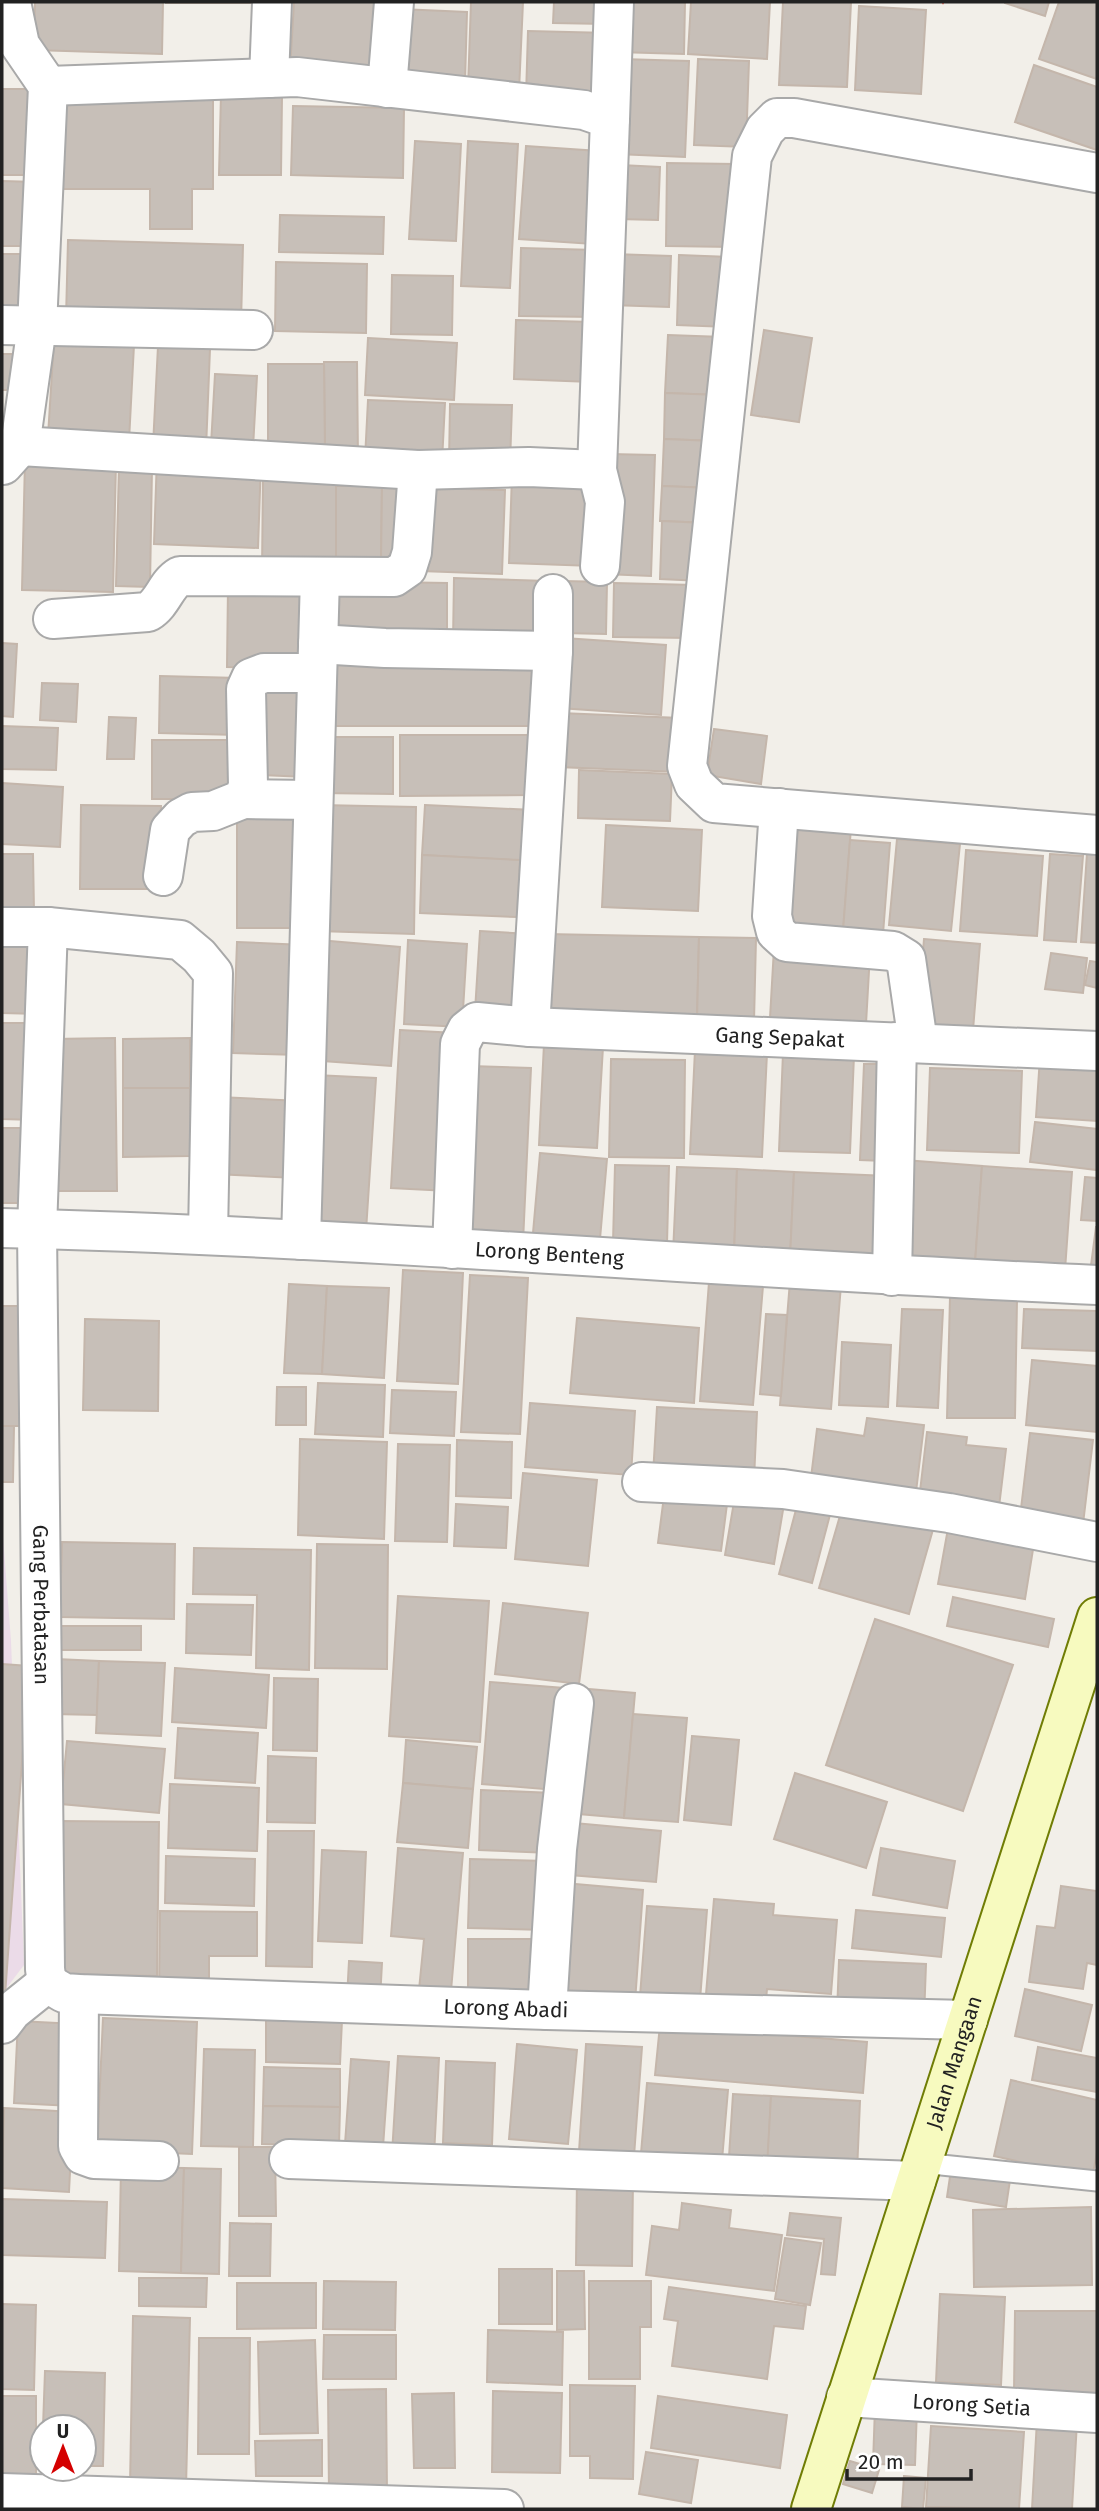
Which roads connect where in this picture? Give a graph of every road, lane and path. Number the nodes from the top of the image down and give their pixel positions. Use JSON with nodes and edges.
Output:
{"nodes":[{"id":1,"x":11,"y":2,"type":"edge"},
{"id":2,"x":272,"y":2,"type":"edge"},
{"id":3,"x":394,"y":2,"type":"edge"},
{"id":4,"x":614,"y":2,"type":"edge"},
{"id":5,"x":269,"y":78,"type":"junction"},
{"id":6,"x":48,"y":86,"type":"junction"},
{"id":7,"x":387,"y":88,"type":"junction"},
{"id":8,"x":610,"y":119,"type":"junction"},
{"id":9,"x":1097,"y":173,"type":"edge"},
{"id":10,"x":19,"y":325,"type":"edge"},
{"id":11,"x":253,"y":330,"type":"dead end"},
{"id":12,"x":11,"y":456,"type":"edge"},
{"id":13,"x":418,"y":470,"type":"junction"},
{"id":14,"x":597,"y":470,"type":"junction"},
{"id":15,"x":600,"y":566,"type":"dead end"},
{"id":16,"x":320,"y":577,"type":"junction"},
{"id":17,"x":553,"y":594,"type":"dead end"},
{"id":18,"x":53,"y":619,"type":"dead end"},
{"id":19,"x":553,"y":651,"type":"junction"},
{"id":20,"x":318,"y":659,"type":"junction"},
{"id":21,"x":243,"y":799,"type":"junction"},
{"id":22,"x":313,"y":800,"type":"junction"},
{"id":23,"x":779,"y":808,"type":"junction"},
{"id":24,"x":1097,"y":835,"type":"edge"},
{"id":25,"x":163,"y":876,"type":"dead end"},
{"id":26,"x":2,"y":927,"type":"edge"},
{"id":27,"x":48,"y":927,"type":"junction"},
{"id":28,"x":530,"y":1027,"type":"junction"},
{"id":29,"x":908,"y":1042,"type":"junction"},
{"id":30,"x":1097,"y":1051,"type":"edge"},
{"id":31,"x":19,"y":1228,"type":"edge"},
{"id":32,"x":208,"y":1236,"type":"junction"},
{"id":33,"x":301,"y":1240,"type":"junction"},
{"id":34,"x":452,"y":1249,"type":"junction"},
{"id":35,"x":892,"y":1276,"type":"junction"},
{"id":36,"x":1097,"y":1285,"type":"edge"},
{"id":37,"x":642,"y":1482,"type":"dead end"},
{"id":38,"x":1097,"y":1542,"type":"edge"},
{"id":39,"x":1097,"y":1617,"type":"edge"},
{"id":40,"x":574,"y":1703,"type":"dead end"},
{"id":41,"x":63,"y":1988,"type":"junction"},
{"id":42,"x":547,"y":2010,"type":"junction"},
{"id":43,"x":968,"y":2020,"type":"junction"},
{"id":44,"x":2,"y":2024,"type":"edge"},
{"id":45,"x":289,"y":2159,"type":"dead end"},
{"id":46,"x":159,"y":2161,"type":"dead end"},
{"id":47,"x":919,"y":2172,"type":"junction"},
{"id":48,"x":1097,"y":2181,"type":"edge"},
{"id":49,"x":846,"y":2397,"type":"junction"},
{"id":50,"x":1097,"y":2413,"type":"edge"},
{"id":51,"x":2,"y":2493,"type":"edge"},
{"id":52,"x":504,"y":2509,"type":"edge"},
{"id":53,"x":811,"y":2509,"type":"edge"}],
"edges":[{"from":1,"to":6,"type":"street"},
{"from":2,"to":5,"type":"street"},
{"from":3,"to":7,"type":"street"},
{"from":4,"to":8,"type":"street"},
{"from":5,"to":6,"type":"street"},
{"from":5,"to":7,"type":"street"},
{"from":6,"to":10,"type":"street"},
{"from":7,"to":8,"type":"street"},
{"from":8,"to":14,"type":"street"},
{"from":9,"to":23,"type":"street"},
{"from":10,"to":11,"type":"street"},
{"from":10,"to":12,"type":"street"},
{"from":12,"to":13,"type":"street"},
{"from":13,"to":14,"type":"street"},
{"from":13,"to":16,"type":"street"},
{"from":14,"to":15,"type":"street"},
{"from":16,"to":18,"type":"street"},
{"from":16,"to":20,"type":"street"},
{"from":17,"to":19,"type":"street"},
{"from":19,"to":20,"type":"street"},
{"from":19,"to":28,"type":"street"},
{"from":20,"to":21,"type":"street"},
{"from":20,"to":22,"type":"street"},
{"from":21,"to":22,"type":"street"},
{"from":21,"to":25,"type":"street"},
{"from":22,"to":33,"type":"street"},
{"from":23,"to":24,"type":"street"},
{"from":23,"to":29,"type":"street"},
{"from":26,"to":27,"type":"street"},
{"from":27,"to":31,"type":"street","name":"Gang Perbatasan"},
{"from":27,"to":32,"type":"street"},
{"from":28,"to":29,"type":"street","name":"Gang Sepakat"},
{"from":28,"to":34,"type":"street","name":"Gang Sepakat"},
{"from":29,"to":30,"type":"street","name":"Gang Sepakat"},
{"from":29,"to":35,"type":"street"},
{"from":31,"to":32,"type":"street","name":"Lorong Benteng"},
{"from":31,"to":41,"type":"street","name":"Gang Perbatasan"},
{"from":32,"to":33,"type":"street","name":"Lorong Benteng"},
{"from":33,"to":34,"type":"street","name":"Lorong Benteng"},
{"from":34,"to":35,"type":"street","name":"Lorong Benteng"},
{"from":35,"to":36,"type":"street","name":"Lorong Benteng"},
{"from":37,"to":38,"type":"street"},
{"from":39,"to":43,"type":"street","name":"Jalan Mangaan"},
{"from":40,"to":42,"type":"street"},
{"from":41,"to":42,"type":"street","name":"Lorong Abadi"},
{"from":41,"to":44,"type":"street"},
{"from":41,"to":46,"type":"street","name":"Gang Perbatasan"},
{"from":42,"to":43,"type":"street","name":"Lorong Abadi"},
{"from":43,"to":47,"type":"street","name":"Jalan Mangaan"},
{"from":45,"to":47,"type":"street"},
{"from":47,"to":48,"type":"lane"},
{"from":47,"to":49,"type":"street","name":"Jalan Mangaan"},
{"from":49,"to":50,"type":"street","name":"Lorong Setia"},
{"from":49,"to":53,"type":"street","name":"Jalan Mangaan"},
{"from":51,"to":52,"type":"street"}]}
